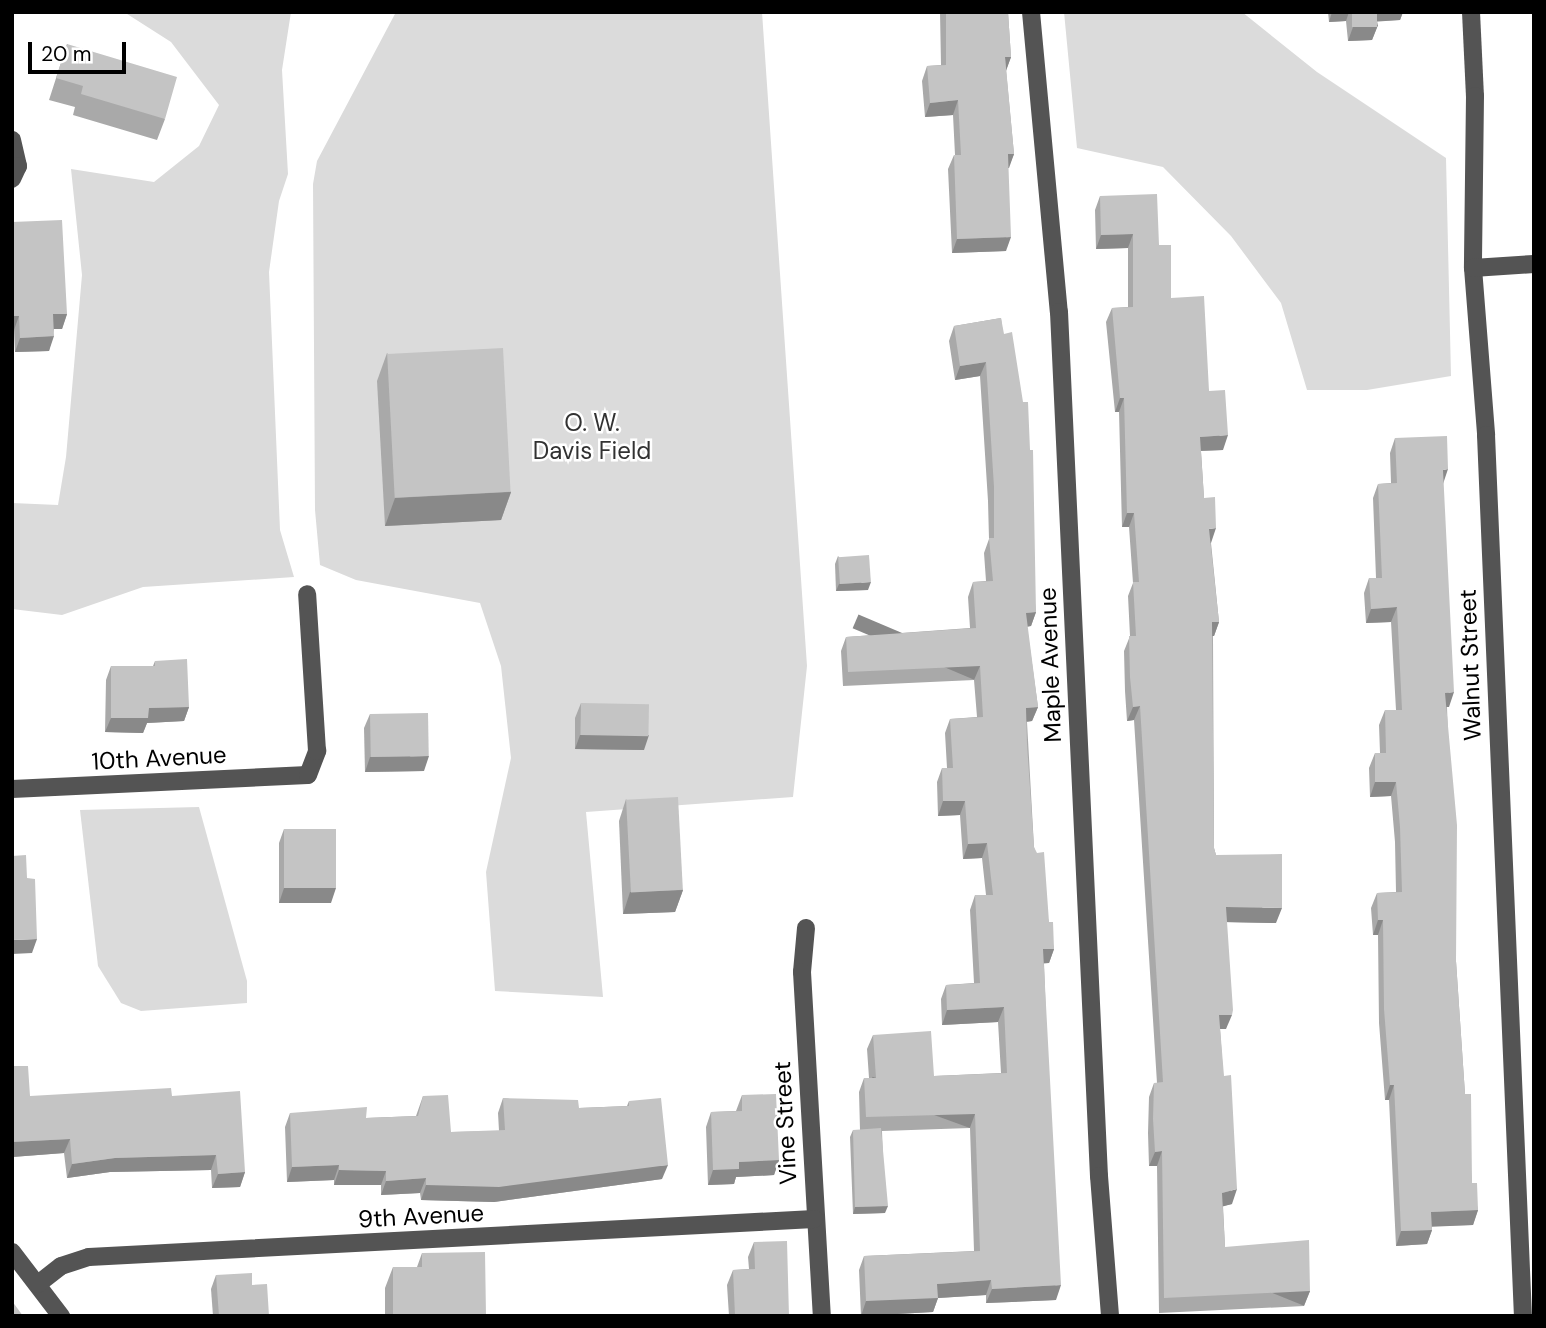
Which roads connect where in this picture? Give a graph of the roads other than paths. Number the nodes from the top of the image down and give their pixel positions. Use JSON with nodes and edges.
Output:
{"nodes":[{"id":1,"x":1031,"y":12,"type":"edge"},
{"id":2,"x":1471,"y":12,"type":"edge"},
{"id":3,"x":12,"y":140,"type":"edge"},
{"id":4,"x":12,"y":179,"type":"edge"},
{"id":5,"x":1534,"y":264,"type":"edge"},
{"id":6,"x":1473,"y":268,"type":"junction"},
{"id":7,"x":307,"y":594,"type":"dead end"},
{"id":8,"x":12,"y":789,"type":"edge"},
{"id":9,"x":806,"y":928,"type":"dead end"},
{"id":10,"x":814,"y":1219,"type":"junction"},
{"id":11,"x":12,"y":1252,"type":"edge"},
{"id":12,"x":38,"y":1284,"type":"junction"},
{"id":13,"x":61,"y":1316,"type":"edge"},
{"id":14,"x":822,"y":1316,"type":"edge"},
{"id":15,"x":1110,"y":1316,"type":"edge"},
{"id":16,"x":1523,"y":1316,"type":"edge"}],
"edges":[{"from":1,"to":15,"type":"street","name":"Maple Avenue"},
{"from":2,"to":6,"type":"street","name":"Walnut Street"},
{"from":3,"to":4,"type":"street"},
{"from":5,"to":6,"type":"street"},
{"from":6,"to":16,"type":"street","name":"Walnut Street"},
{"from":7,"to":8,"type":"street","name":"10th Avenue"},
{"from":9,"to":10,"type":"street","name":"Vine Street"},
{"from":10,"to":12,"type":"street","name":"9th Avenue"},
{"from":10,"to":14,"type":"street","name":"Vine Street"},
{"from":11,"to":12,"type":"street"},
{"from":12,"to":13,"type":"street"}]}
